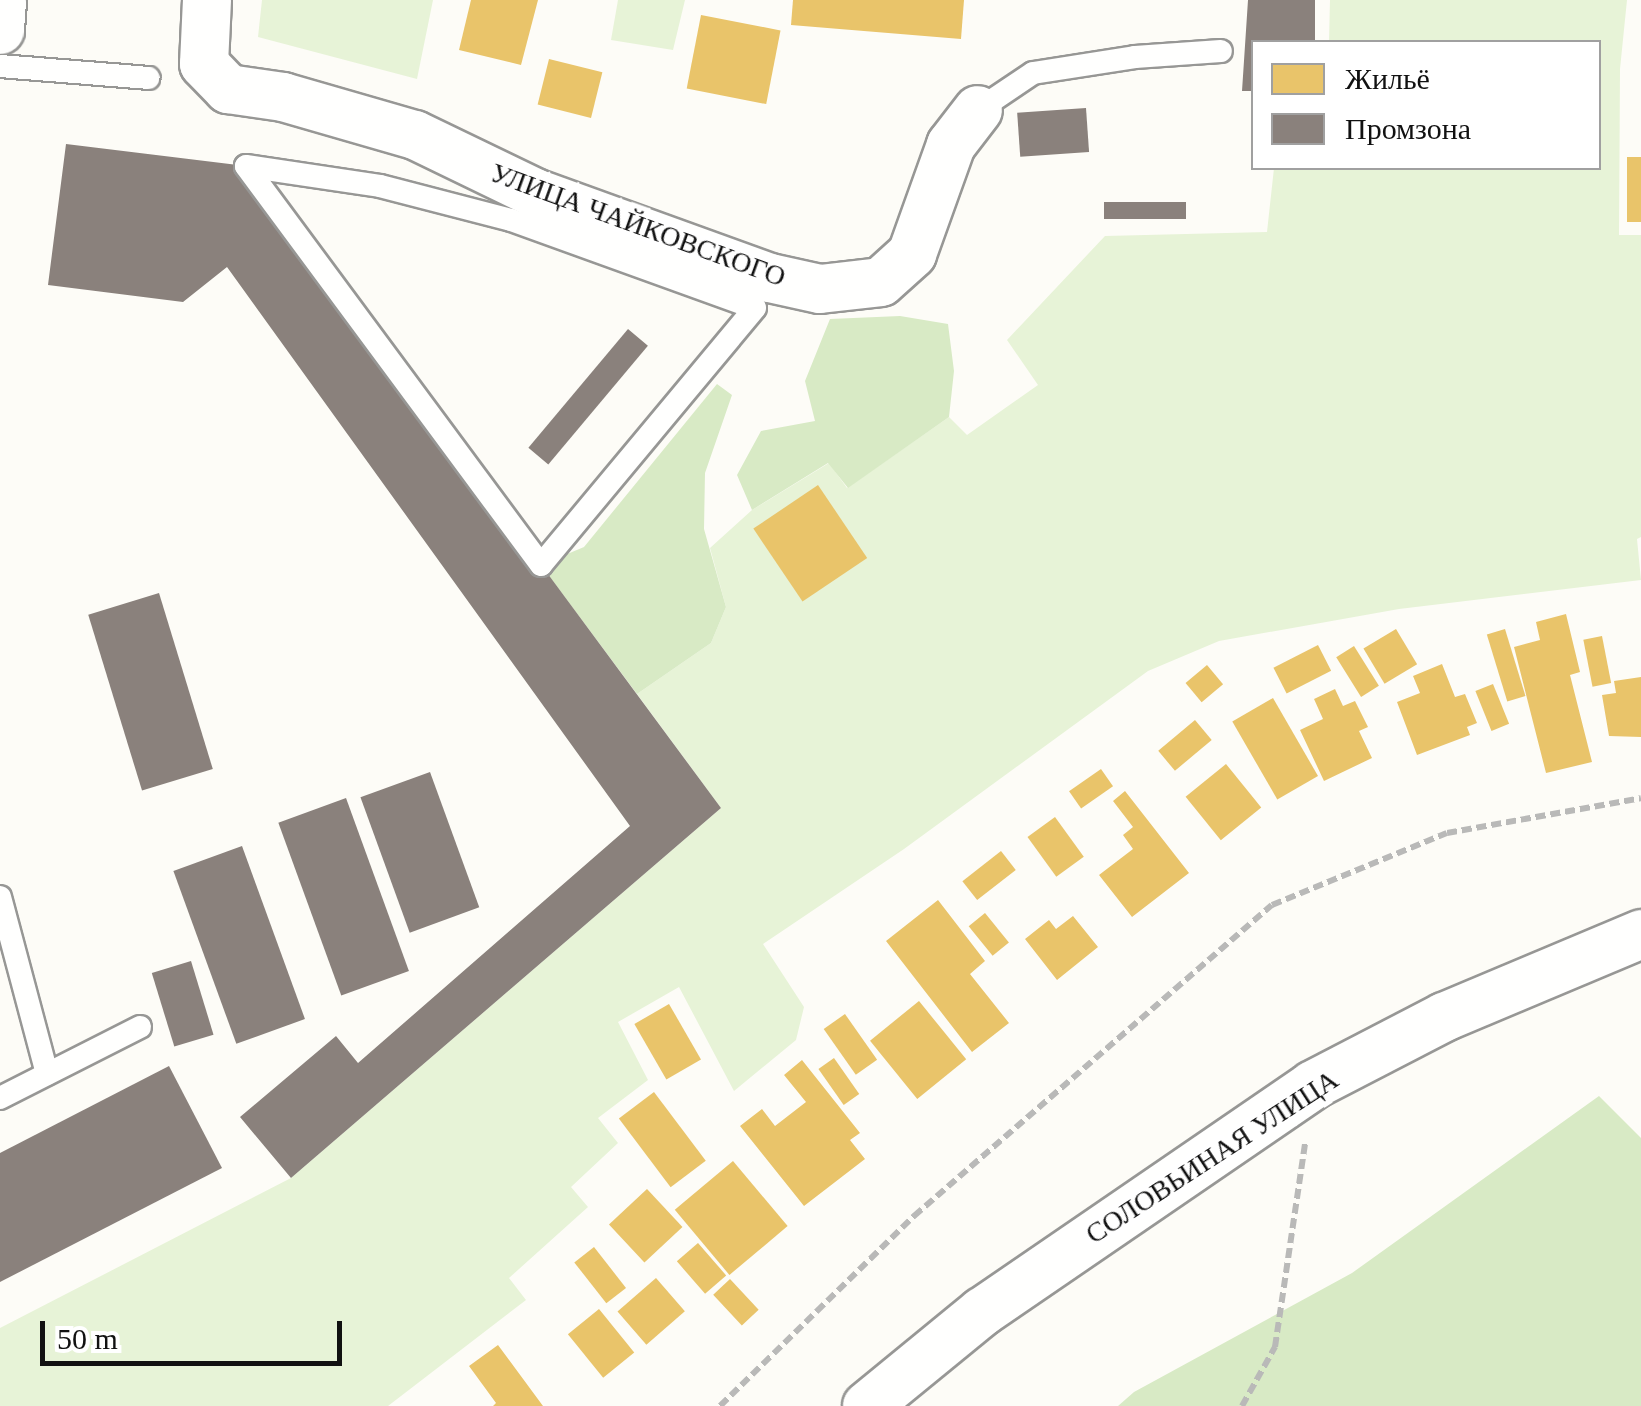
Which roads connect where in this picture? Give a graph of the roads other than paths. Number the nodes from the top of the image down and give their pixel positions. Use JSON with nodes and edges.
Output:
{"nodes":[{"id":1,"x":2,"y":0,"type":"edge"},
{"id":2,"x":207,"y":0,"type":"edge"},
{"id":3,"x":0,"y":30,"type":"edge"},
{"id":4,"x":1221,"y":51,"type":"dead end"},
{"id":5,"x":0,"y":66,"type":"edge"},
{"id":6,"x":149,"y":78,"type":"dead end"},
{"id":7,"x":978,"y":110,"type":"joint"},
{"id":8,"x":470,"y":186,"type":"junction"},
{"id":9,"x":0,"y":896,"type":"edge"},
{"id":10,"x":1641,"y":934,"type":"edge"},
{"id":11,"x":140,"y":1028,"type":"dead end"},
{"id":12,"x":47,"y":1074,"type":"junction"},
{"id":13,"x":0,"y":1098,"type":"edge"},
{"id":14,"x":867,"y":1406,"type":"edge"}],
"edges":[{"from":1,"to":3,"type":"street"},
{"from":2,"to":8,"type":"street","name":"УЛИЦА ЧАЙКОВСКОГО"},
{"from":4,"to":7,"type":"lane","name":"УЛИЦА ЧАЙКОВСКОГО"},
{"from":5,"to":6,"type":"lane"},
{"from":7,"to":8,"type":"street","name":"УЛИЦА ЧАЙКОВСКОГО"},
{"from":8,"to":8,"type":"lane"},
{"from":9,"to":12,"type":"lane"},
{"from":10,"to":14,"type":"street","name":"СОЛОВЬИНАЯ УЛИЦА"},
{"from":11,"to":12,"type":"lane"},
{"from":12,"to":13,"type":"lane"}]}
